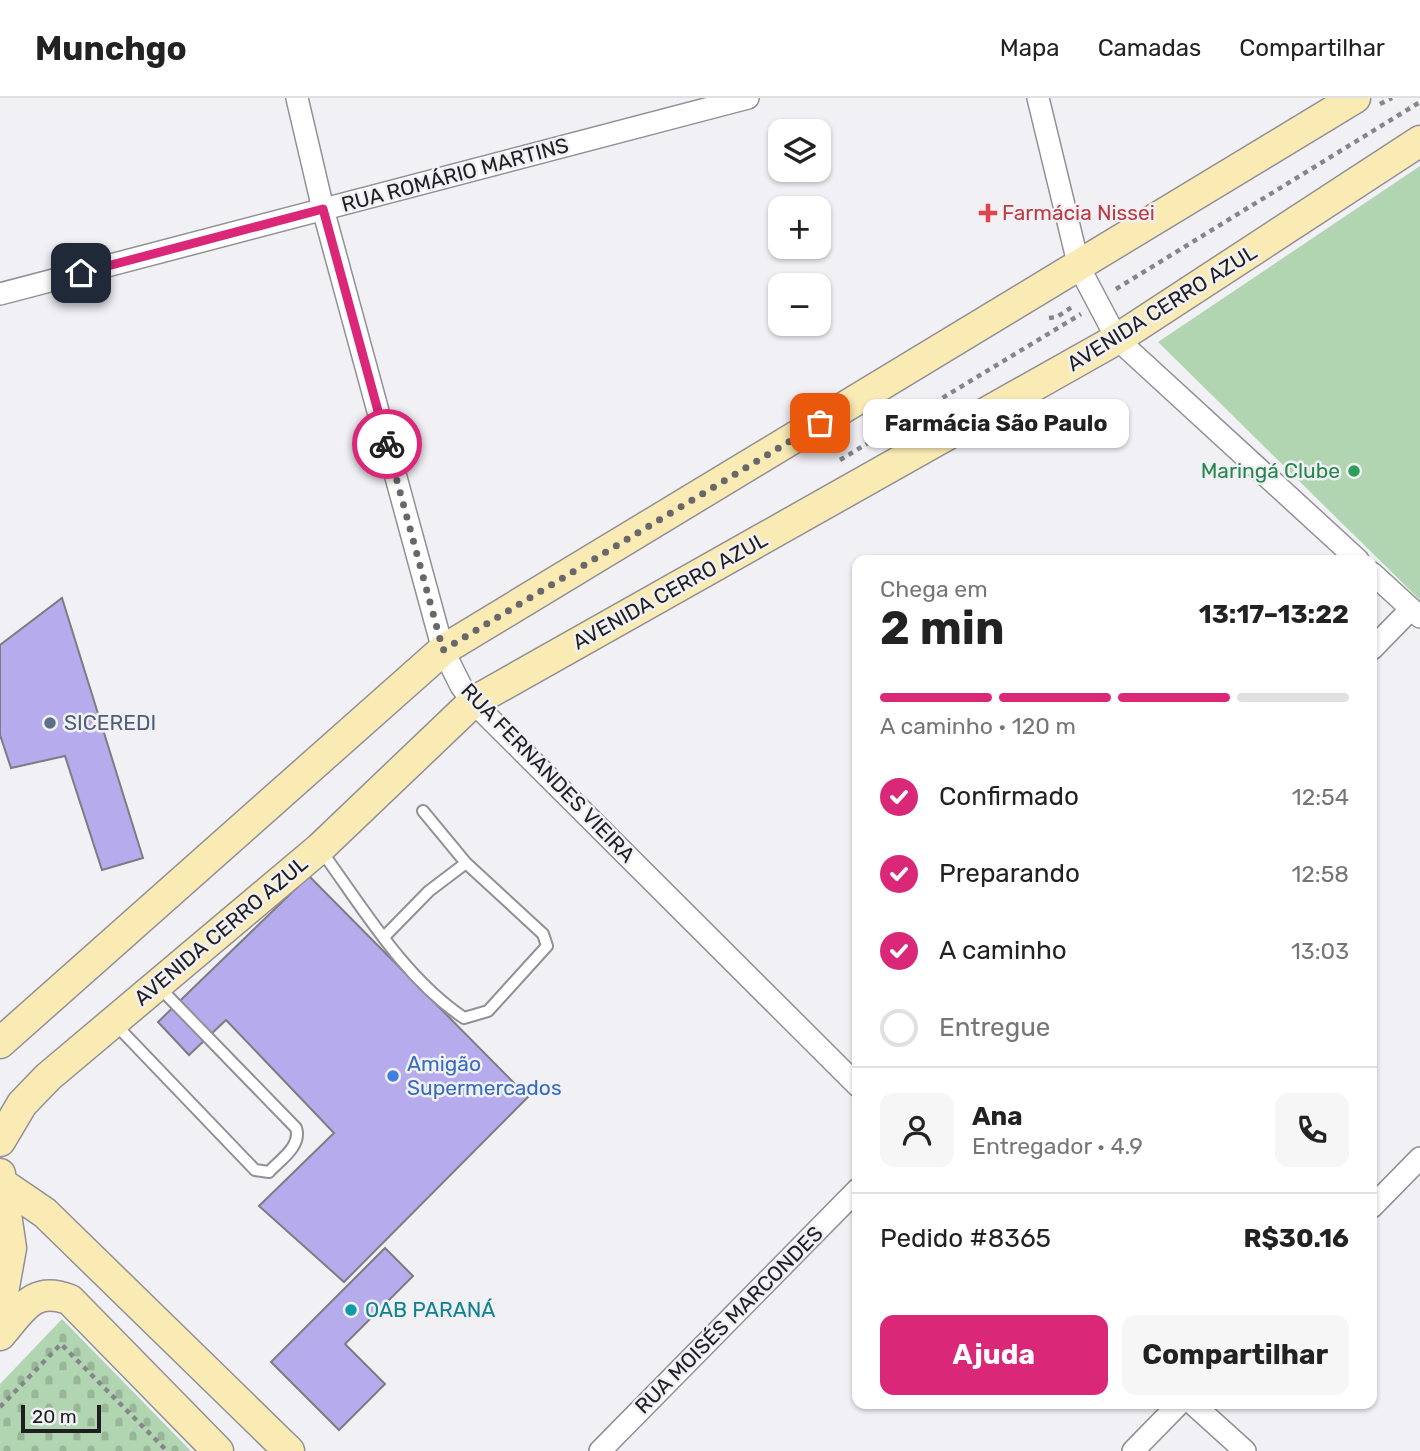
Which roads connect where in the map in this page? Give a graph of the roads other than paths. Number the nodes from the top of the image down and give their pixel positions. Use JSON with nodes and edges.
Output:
{"nodes":[{"id":1,"x":297,"y":98,"type":"edge"},
{"id":2,"x":748,"y":98,"type":"edge"},
{"id":3,"x":1038,"y":98,"type":"edge"},
{"id":4,"x":1354,"y":98,"type":"edge"},
{"id":5,"x":1420,"y":141,"type":"edge"},
{"id":6,"x":323,"y":209,"type":"junction"},
{"id":7,"x":1079,"y":267,"type":"junction"},
{"id":8,"x":0,"y":294,"type":"edge"},
{"id":9,"x":1117,"y":339,"type":"junction"},
{"id":10,"x":1353,"y":555,"type":"edge"},
{"id":11,"x":1377,"y":578,"type":"edge"},
{"id":12,"x":1415,"y":613,"type":"edge"},
{"id":13,"x":1377,"y":645,"type":"edge"},
{"id":14,"x":443,"y":650,"type":"junction"},
{"id":15,"x":473,"y":702,"type":"junction"},
{"id":16,"x":423,"y":811,"type":"dead end"},
{"id":17,"x":320,"y":848,"type":"junction"},
{"id":18,"x":466,"y":863,"type":"junction"},
{"id":19,"x":384,"y":937,"type":"junction"},
{"id":20,"x":157,"y":985,"type":"junction"},
{"id":21,"x":113,"y":1022,"type":"junction"},
{"id":22,"x":0,"y":1043,"type":"edge"},
{"id":23,"x":852,"y":1080,"type":"edge"},
{"id":24,"x":0,"y":1141,"type":"edge"},
{"id":25,"x":1420,"y":1158,"type":"edge"},
{"id":26,"x":2,"y":1179,"type":"edge"},
{"id":27,"x":852,"y":1195,"type":"edge"},
{"id":28,"x":1377,"y":1202,"type":"edge"},
{"id":29,"x":0,"y":1309,"type":"edge"},
{"id":30,"x":0,"y":1335,"type":"edge"},
{"id":31,"x":1174,"y":1409,"type":"edge"},
{"id":32,"x":1199,"y":1409,"type":"edge"},
{"id":33,"x":218,"y":1451,"type":"edge"},
{"id":34,"x":289,"y":1451,"type":"edge"},
{"id":35,"x":600,"y":1451,"type":"edge"},
{"id":36,"x":1133,"y":1451,"type":"edge"},
{"id":37,"x":1245,"y":1451,"type":"edge"}],
"edges":[{"from":1,"to":6,"type":"street","name":"RUA FERNANDES VIEIRA"},
{"from":2,"to":6,"type":"street","name":"RUA ROMÁRIO MARTINS"},
{"from":3,"to":7,"type":"street"},
{"from":4,"to":7,"type":"main road"},
{"from":5,"to":9,"type":"main road","name":"AVENIDA CERRO AZUL"},
{"from":6,"to":8,"type":"street","name":"RUA ROMÁRIO MARTINS"},
{"from":6,"to":14,"type":"street","name":"RUA FERNANDES VIEIRA"},
{"from":7,"to":9,"type":"street"},
{"from":7,"to":14,"type":"main road"},
{"from":9,"to":10,"type":"street"},
{"from":9,"to":15,"type":"main road","name":"AVENIDA CERRO AZUL"},
{"from":11,"to":12,"type":"street"},
{"from":12,"to":13,"type":"street"},
{"from":14,"to":15,"type":"street","name":"RUA FERNANDES VIEIRA"},
{"from":14,"to":22,"type":"main road"},
{"from":15,"to":17,"type":"main road","name":"AVENIDA CERRO AZUL"},
{"from":15,"to":23,"type":"street","name":"RUA FERNANDES VIEIRA"},
{"from":16,"to":18,"type":"lane"},
{"from":17,"to":19,"type":"lane"},
{"from":17,"to":20,"type":"main road","name":"AVENIDA CERRO AZUL"},
{"from":18,"to":19,"type":"lane"},
{"from":18,"to":19,"type":"lane"},
{"from":20,"to":21,"type":"main road","name":"AVENIDA CERRO AZUL"},
{"from":20,"to":21,"type":"lane"},
{"from":21,"to":24,"type":"main road","name":"AVENIDA CERRO AZUL"},
{"from":25,"to":28,"type":"street"},
{"from":26,"to":29,"type":"main road"},
{"from":26,"to":34,"type":"main road"},
{"from":27,"to":35,"type":"street","name":"RUA MOISÉS MARCONDES"},
{"from":30,"to":33,"type":"main road"},
{"from":31,"to":36,"type":"street"},
{"from":32,"to":37,"type":"street"}]}
